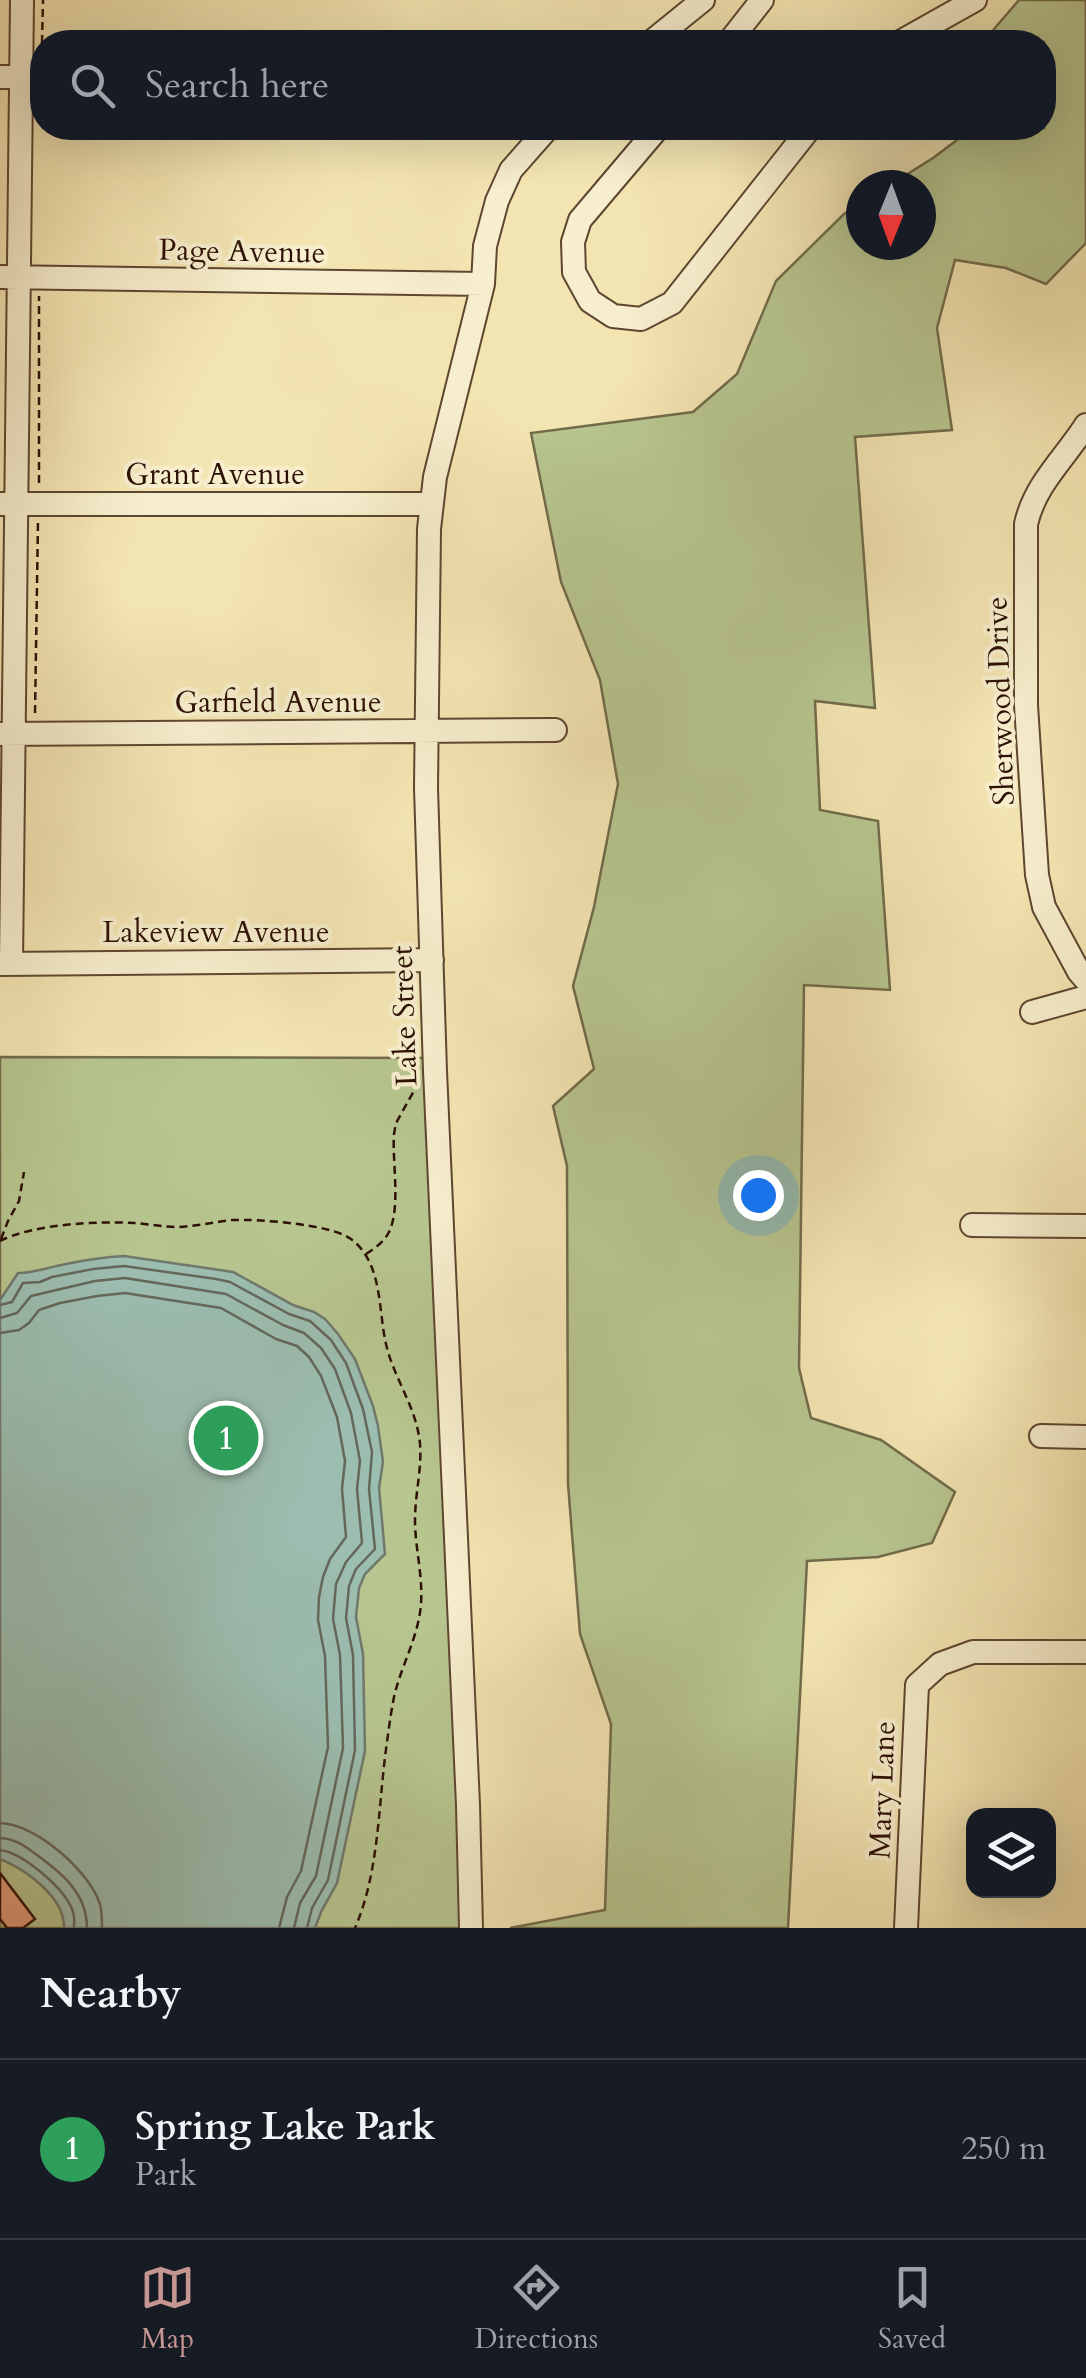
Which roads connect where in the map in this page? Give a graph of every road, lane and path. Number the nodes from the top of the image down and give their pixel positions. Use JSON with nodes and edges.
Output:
{"nodes":[{"id":1,"x":22,"y":0,"type":"edge"},
{"id":2,"x":703,"y":0,"type":"edge"},
{"id":3,"x":762,"y":0,"type":"edge"},
{"id":4,"x":975,"y":0,"type":"edge"},
{"id":5,"x":666,"y":30,"type":"edge"},
{"id":6,"x":738,"y":30,"type":"edge"},
{"id":7,"x":921,"y":30,"type":"edge"},
{"id":8,"x":21,"y":76,"type":"edge"},
{"id":9,"x":534,"y":140,"type":"edge"},
{"id":10,"x":648,"y":140,"type":"edge"},
{"id":11,"x":801,"y":140,"type":"edge"},
{"id":12,"x":9,"y":278,"type":"edge"},
{"id":13,"x":482,"y":284,"type":"junction"},
{"id":14,"x":9,"y":392,"type":"edge"},
{"id":15,"x":1086,"y":425,"type":"edge"},
{"id":16,"x":8,"y":504,"type":"edge"},
{"id":17,"x":431,"y":504,"type":"junction"},
{"id":18,"x":556,"y":730,"type":"dead end"},
{"id":19,"x":426,"y":732,"type":"junction"},
{"id":20,"x":7,"y":734,"type":"edge"},
{"id":21,"x":432,"y":960,"type":"junction"},
{"id":22,"x":6,"y":964,"type":"edge"},
{"id":23,"x":1086,"y":980,"type":"edge"},
{"id":24,"x":1086,"y":997,"type":"edge"},
{"id":25,"x":1032,"y":1012,"type":"dead end"},
{"id":26,"x":420,"y":1082,"type":"dead end"},
{"id":27,"x":24,"y":1172,"type":"dead end"},
{"id":28,"x":972,"y":1226,"type":"dead end"},
{"id":29,"x":1086,"y":1226,"type":"edge"},
{"id":30,"x":0,"y":1241,"type":"edge"},
{"id":31,"x":364,"y":1255,"type":"junction"},
{"id":32,"x":1041,"y":1436,"type":"dead end"},
{"id":33,"x":1086,"y":1437,"type":"edge"},
{"id":34,"x":1086,"y":1652,"type":"edge"},
{"id":35,"x":355,"y":1928,"type":"edge"},
{"id":36,"x":471,"y":1928,"type":"edge"},
{"id":37,"x":906,"y":1928,"type":"edge"}],
"edges":[{"from":1,"to":8,"type":"street"},
{"from":2,"to":5,"type":"street"},
{"from":3,"to":6,"type":"street"},
{"from":4,"to":7,"type":"street"},
{"from":8,"to":12,"type":"street"},
{"from":9,"to":13,"type":"street","name":"Lake Street"},
{"from":10,"to":11,"type":"street"},
{"from":12,"to":13,"type":"street","name":"Page Avenue"},
{"from":12,"to":14,"type":"street"},
{"from":13,"to":17,"type":"street","name":"Lake Street"},
{"from":14,"to":16,"type":"street"},
{"from":15,"to":23,"type":"street","name":"Sherwood Drive"},
{"from":16,"to":17,"type":"street","name":"Grant Avenue"},
{"from":16,"to":20,"type":"street"},
{"from":17,"to":19,"type":"street","name":"Lake Street"},
{"from":18,"to":19,"type":"street","name":"Garfield Avenue"},
{"from":19,"to":20,"type":"street","name":"Garfield Avenue"},
{"from":19,"to":21,"type":"street","name":"Lake Street"},
{"from":20,"to":22,"type":"street"},
{"from":21,"to":22,"type":"street","name":"Lakeview Avenue"},
{"from":21,"to":36,"type":"street","name":"Lake Street"},
{"from":24,"to":25,"type":"street"},
{"from":26,"to":31,"type":"path"},
{"from":27,"to":30,"type":"path"},
{"from":28,"to":29,"type":"street"},
{"from":30,"to":31,"type":"path"},
{"from":31,"to":35,"type":"path"},
{"from":32,"to":33,"type":"street"},
{"from":34,"to":37,"type":"street","name":"Mary Lane"}]}
